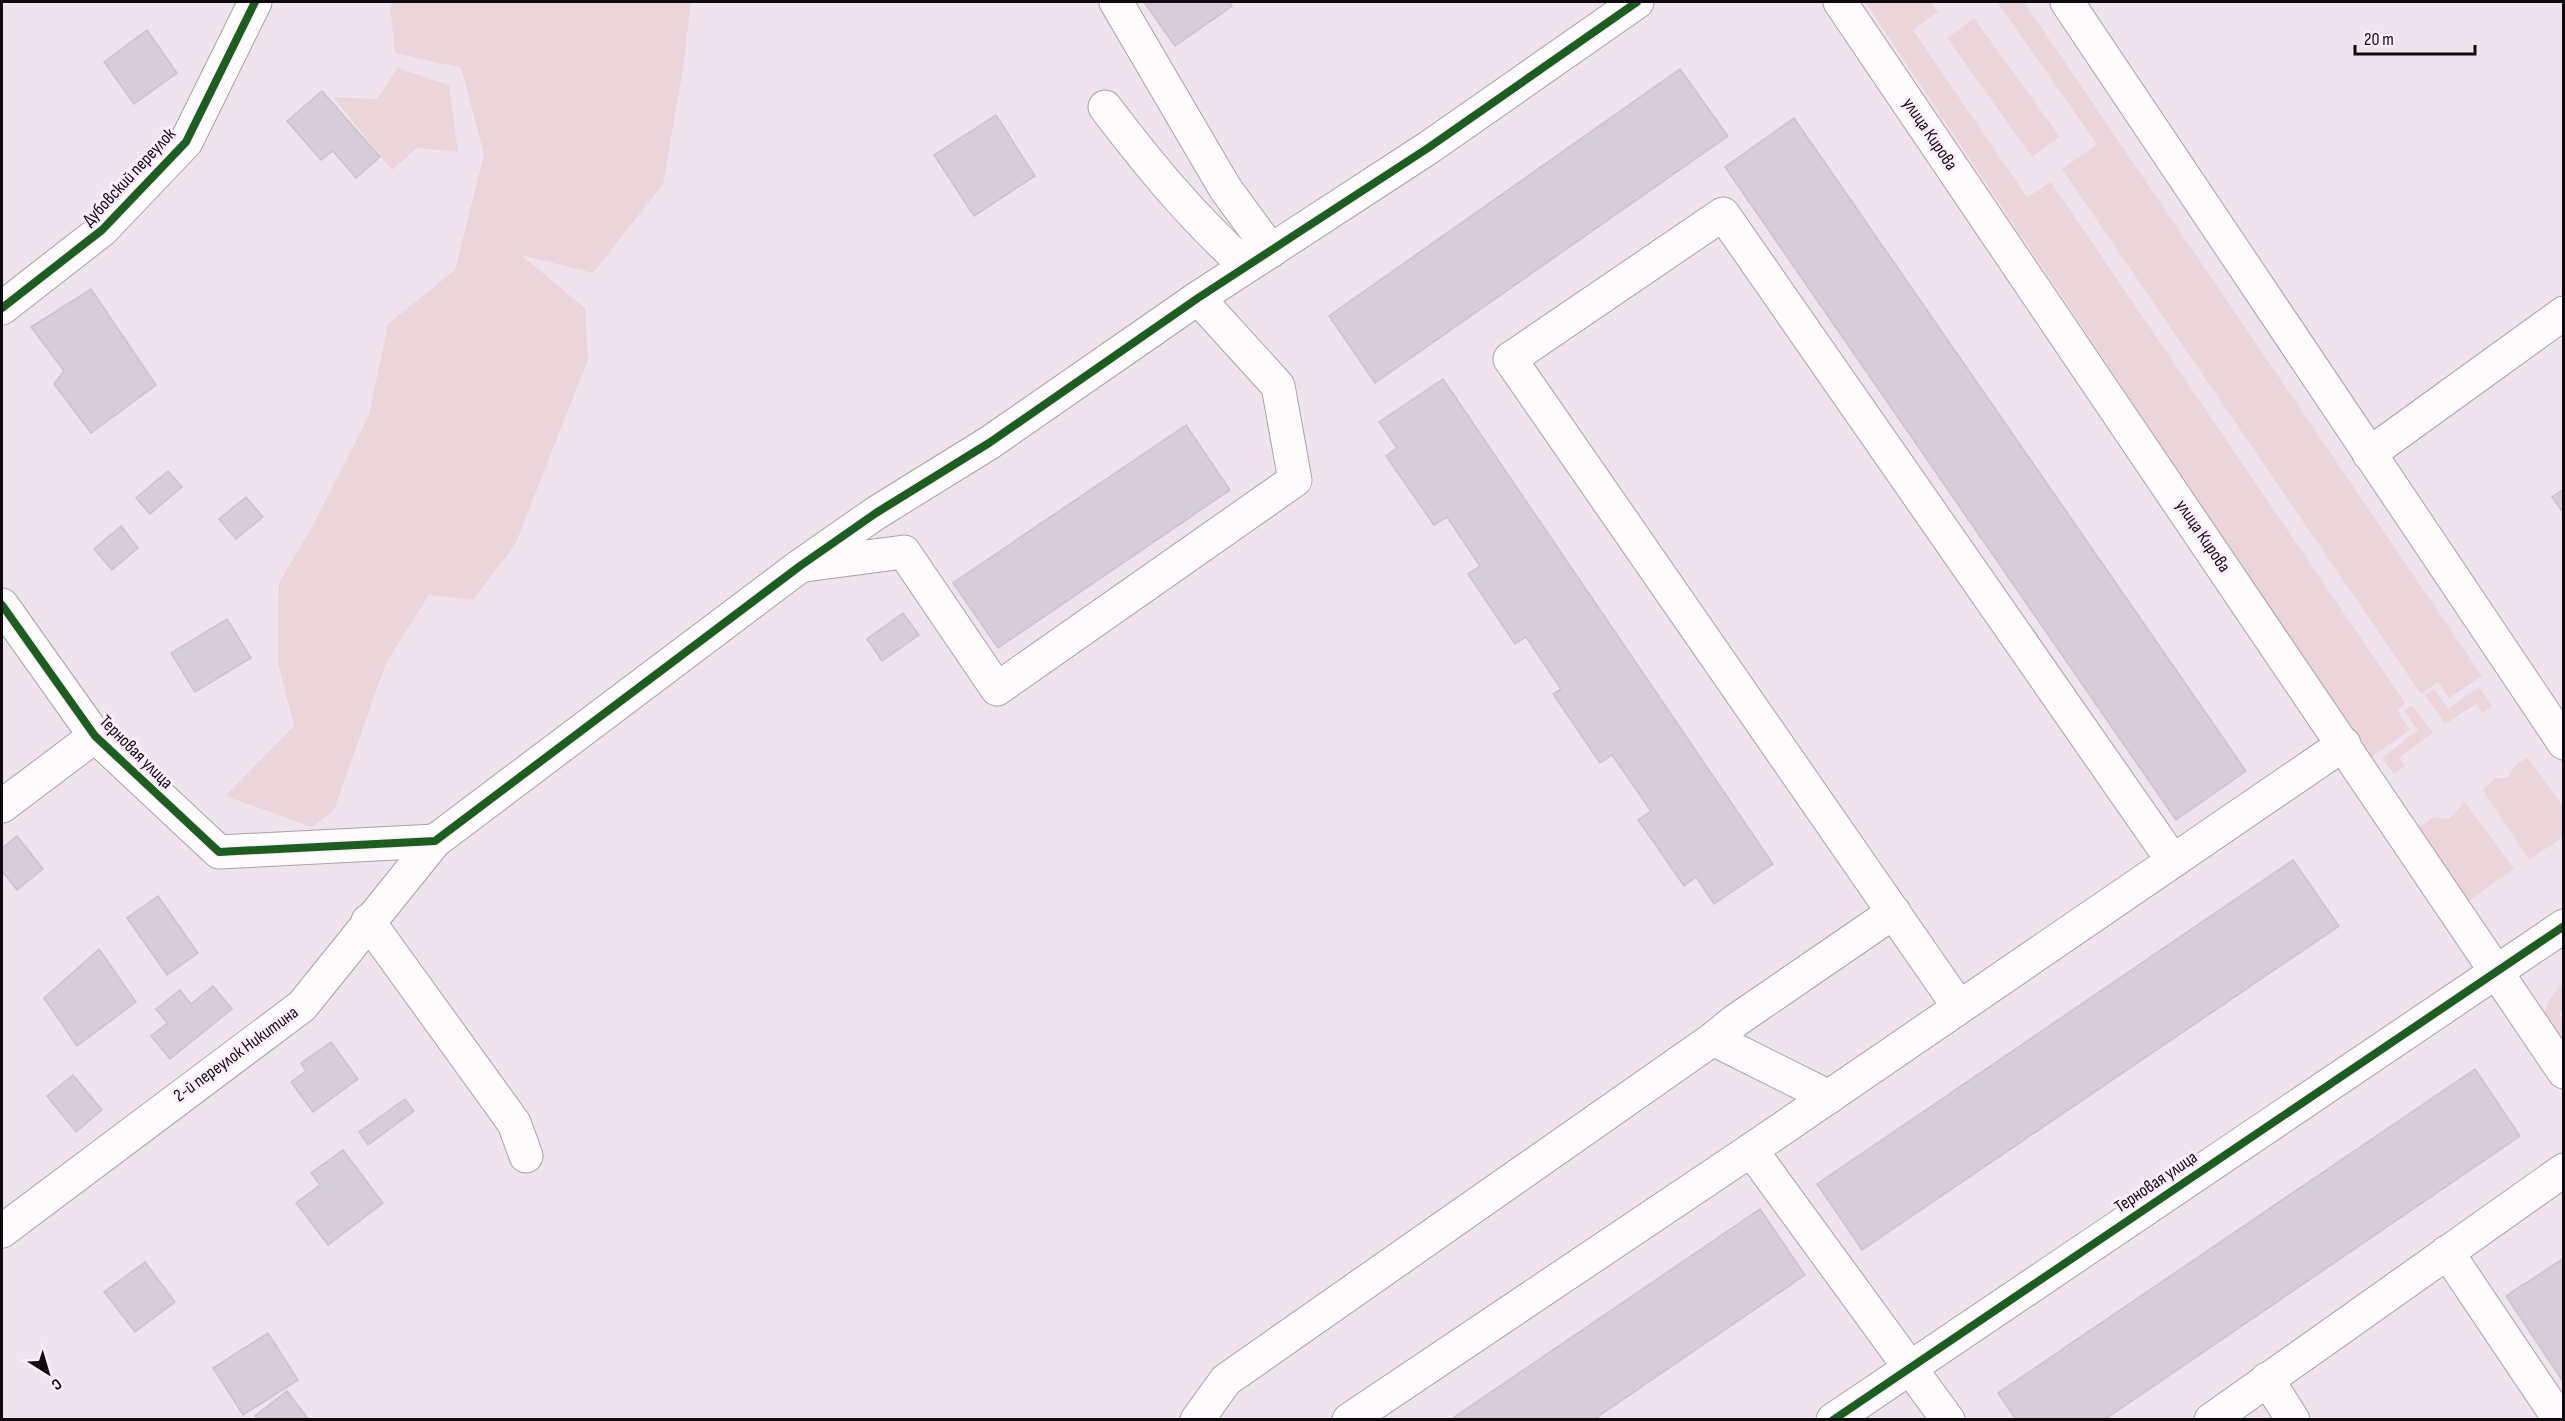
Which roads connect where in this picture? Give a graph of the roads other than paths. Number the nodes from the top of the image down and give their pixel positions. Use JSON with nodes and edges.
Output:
{"nodes":[{"id":1,"x":255,"y":2,"type":"edge"},
{"id":2,"x":1116,"y":2,"type":"edge"},
{"id":3,"x":1637,"y":2,"type":"edge"},
{"id":4,"x":1840,"y":2,"type":"edge"},
{"id":5,"x":2067,"y":2,"type":"edge"},
{"id":6,"x":1105,"y":107,"type":"dead end"},
{"id":7,"x":1258,"y":259,"type":"junction"},
{"id":8,"x":1198,"y":298,"type":"junction"},
{"id":9,"x":2,"y":308,"type":"edge"},
{"id":10,"x":2564,"y":313,"type":"edge"},
{"id":11,"x":2369,"y":454,"type":"junction"},
{"id":12,"x":800,"y":566,"type":"junction"},
{"id":13,"x":2,"y":605,"type":"edge"},
{"id":14,"x":95,"y":736,"type":"junction"},
{"id":15,"x":2564,"y":743,"type":"edge"},
{"id":16,"x":2344,"y":744,"type":"junction"},
{"id":17,"x":2,"y":807,"type":"edge"},
{"id":18,"x":435,"y":841,"type":"junction"},
{"id":19,"x":2173,"y":861,"type":"junction"},
{"id":20,"x":1894,"y":912,"type":"junction"},
{"id":21,"x":368,"y":921,"type":"junction"},
{"id":22,"x":2564,"y":926,"type":"edge"},
{"id":23,"x":2496,"y":971,"type":"junction"},
{"id":24,"x":1959,"y":1007,"type":"junction"},
{"id":25,"x":1713,"y":1039,"type":"junction"},
{"id":26,"x":2564,"y":1072,"type":"edge"},
{"id":27,"x":1828,"y":1096,"type":"junction"},
{"id":28,"x":1751,"y":1150,"type":"junction"},
{"id":29,"x":526,"y":1156,"type":"dead end"},
{"id":30,"x":2564,"y":1170,"type":"edge"},
{"id":31,"x":2,"y":1231,"type":"edge"},
{"id":32,"x":2447,"y":1252,"type":"junction"},
{"id":33,"x":1910,"y":1366,"type":"junction"},
{"id":34,"x":2267,"y":1379,"type":"junction"},
{"id":35,"x":1197,"y":1419,"type":"edge"},
{"id":36,"x":1349,"y":1419,"type":"edge"},
{"id":37,"x":1833,"y":1419,"type":"edge"},
{"id":38,"x":1948,"y":1419,"type":"edge"},
{"id":39,"x":2211,"y":1419,"type":"edge"},
{"id":40,"x":2293,"y":1419,"type":"edge"},
{"id":41,"x":2560,"y":1419,"type":"edge"}],
"edges":[{"from":1,"to":9,"type":"street","name":"Дубовский переулок"},
{"from":2,"to":7,"type":"street"},
{"from":3,"to":7,"type":"street","name":"2-й переулок Никитина"},
{"from":4,"to":16,"type":"street","name":"улица Кирова"},
{"from":5,"to":11,"type":"street"},
{"from":6,"to":7,"type":"street"},
{"from":7,"to":8,"type":"street","name":"2-й переулок Никитина"},
{"from":8,"to":12,"type":"street","name":"2-й переулок Никитина"},
{"from":8,"to":12,"type":"street"},
{"from":10,"to":11,"type":"street"},
{"from":11,"to":15,"type":"street"},
{"from":12,"to":18,"type":"street","name":"2-й переулок Никитина"},
{"from":13,"to":14,"type":"street","name":"Терновая улица"},
{"from":14,"to":17,"type":"street"},
{"from":14,"to":18,"type":"street","name":"Терновая улица"},
{"from":16,"to":19,"type":"street"},
{"from":16,"to":23,"type":"street","name":"улица Кирова"},
{"from":18,"to":21,"type":"street","name":"2-й переулок Никитина"},
{"from":19,"to":20,"type":"street"},
{"from":19,"to":24,"type":"street"},
{"from":20,"to":24,"type":"street"},
{"from":20,"to":25,"type":"street"},
{"from":21,"to":29,"type":"street"},
{"from":21,"to":31,"type":"street","name":"2-й переулок Никитина"},
{"from":22,"to":23,"type":"street","name":"Терновая улица"},
{"from":23,"to":26,"type":"street","name":"улица Кирова"},
{"from":23,"to":33,"type":"street","name":"Терновая улица"},
{"from":24,"to":27,"type":"street"},
{"from":25,"to":27,"type":"street"},
{"from":25,"to":35,"type":"street"},
{"from":27,"to":28,"type":"street"},
{"from":28,"to":33,"type":"street"},
{"from":28,"to":36,"type":"street"},
{"from":30,"to":32,"type":"street"},
{"from":32,"to":34,"type":"street"},
{"from":32,"to":41,"type":"street"},
{"from":33,"to":37,"type":"street","name":"Терновая улица"},
{"from":33,"to":38,"type":"street"},
{"from":34,"to":39,"type":"street"},
{"from":34,"to":40,"type":"street"}]}
